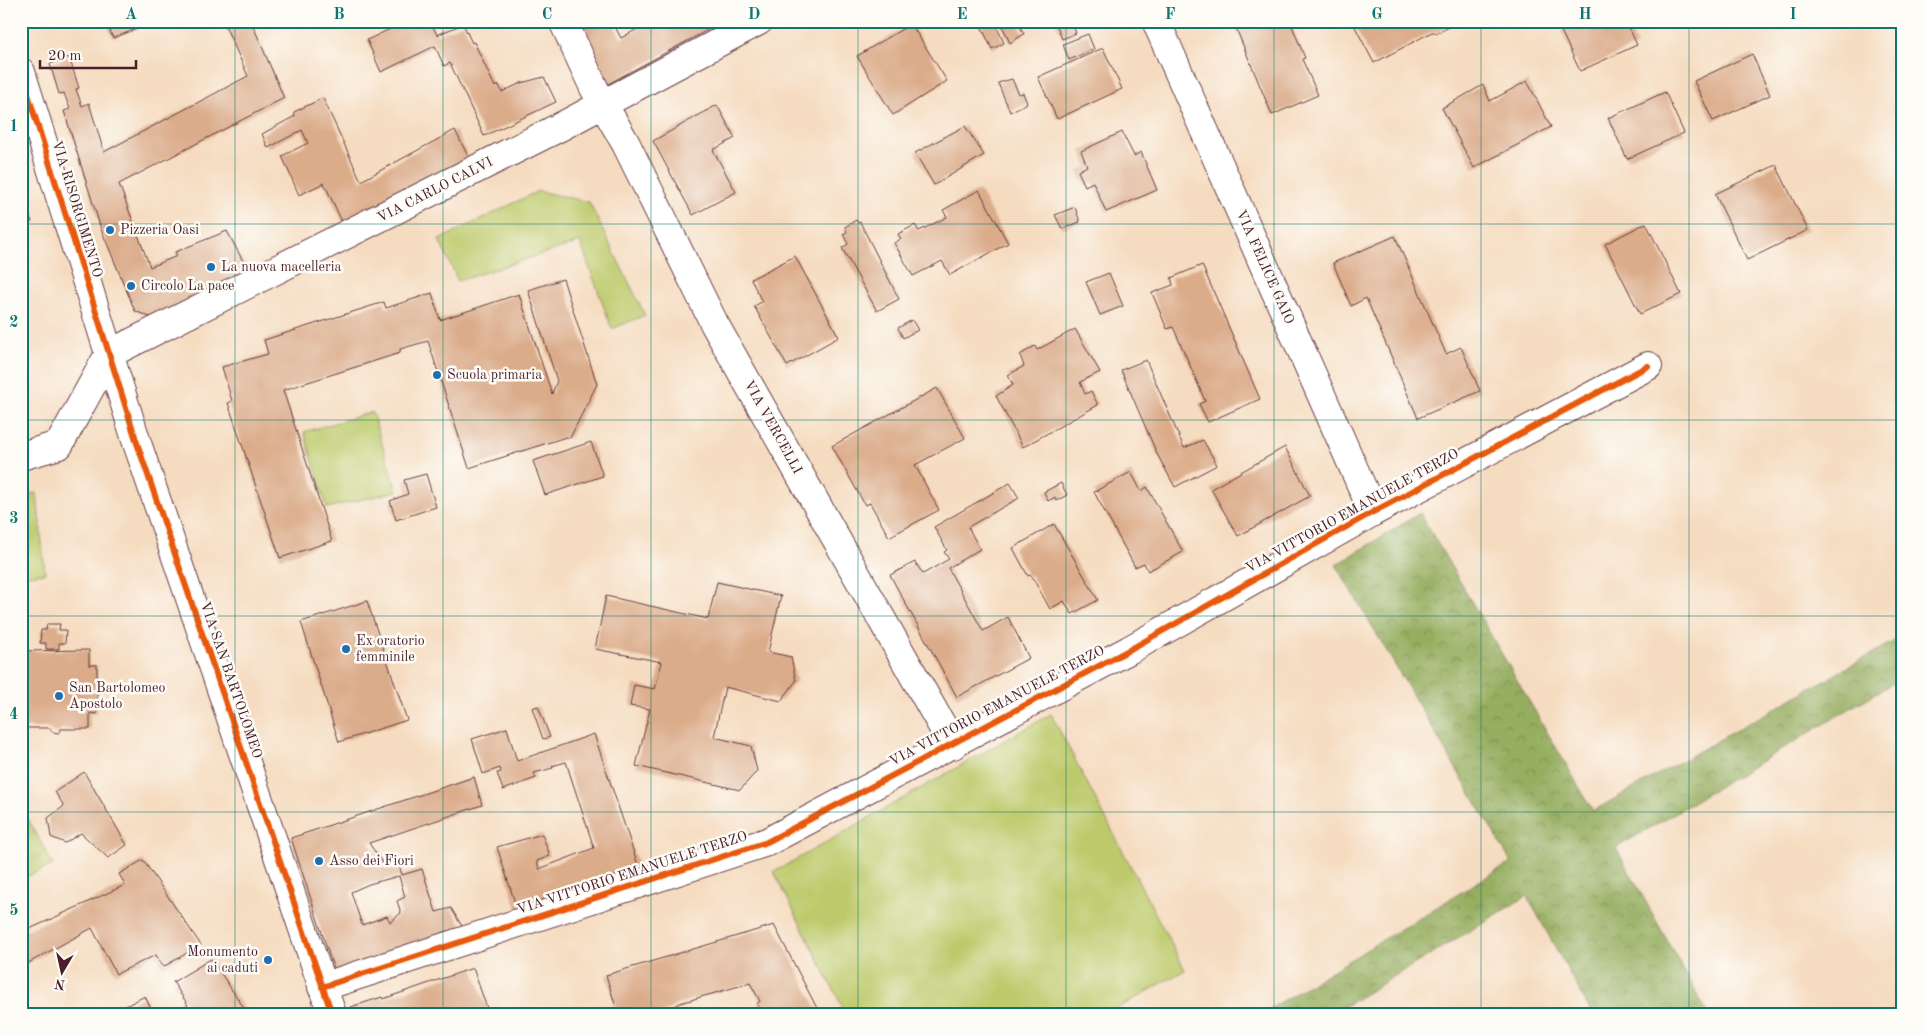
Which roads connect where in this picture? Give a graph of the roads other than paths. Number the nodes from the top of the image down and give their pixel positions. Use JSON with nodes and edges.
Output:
{"nodes":[{"id":1,"x":563,"y":21,"type":"edge"},
{"id":2,"x":759,"y":21,"type":"edge"},
{"id":3,"x":1156,"y":21,"type":"edge"},
{"id":4,"x":21,"y":72,"type":"edge"},
{"id":5,"x":604,"y":104,"type":"junction"},
{"id":6,"x":109,"y":354,"type":"junction"},
{"id":7,"x":1648,"y":366,"type":"dead end"},
{"id":8,"x":21,"y":456,"type":"edge"},
{"id":9,"x":1373,"y":512,"type":"junction"},
{"id":10,"x":952,"y":745,"type":"junction"},
{"id":11,"x":322,"y":987,"type":"junction"},
{"id":12,"x":319,"y":1014,"type":"edge"},
{"id":13,"x":332,"y":1014,"type":"edge"}],
"edges":[{"from":1,"to":5,"type":"street","name":"VIA VERCELLI"},
{"from":2,"to":5,"type":"street","name":"VIA CARLO CALVI"},
{"from":3,"to":9,"type":"street","name":"VIA FELICE GAIO"},
{"from":4,"to":6,"type":"street","name":"VIA RISORGIMENTO"},
{"from":5,"to":6,"type":"street","name":"VIA CARLO CALVI"},
{"from":5,"to":10,"type":"street","name":"VIA VERCELLI"},
{"from":6,"to":8,"type":"street"},
{"from":6,"to":11,"type":"street","name":"VIA SAN BARTOLOMEO"},
{"from":7,"to":9,"type":"street","name":"VIA VITTORIO EMANUELE TERZO"},
{"from":9,"to":10,"type":"street","name":"VIA VITTORIO EMANUELE TERZO"},
{"from":10,"to":11,"type":"street","name":"VIA VITTORIO EMANUELE TERZO"},
{"from":11,"to":12,"type":"street"},
{"from":11,"to":13,"type":"street","name":"VIA SAN BARTOLOMEO"}]}
